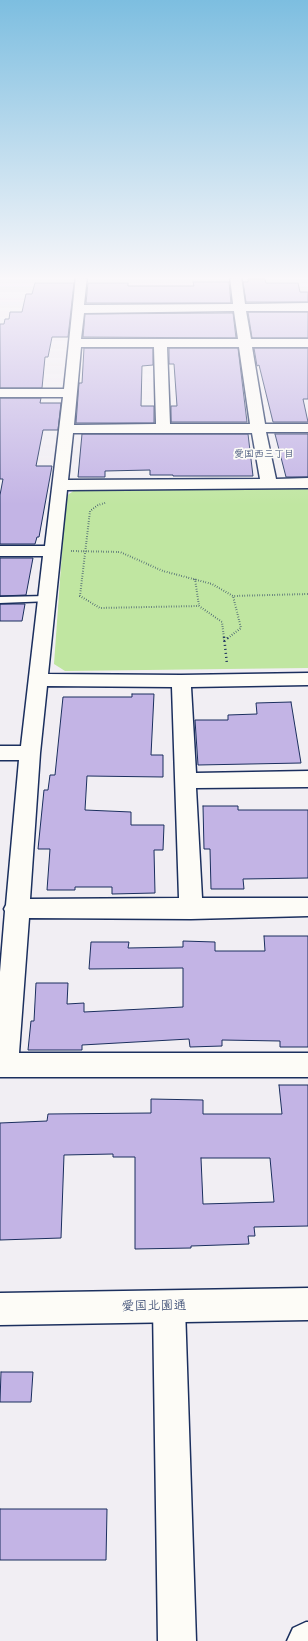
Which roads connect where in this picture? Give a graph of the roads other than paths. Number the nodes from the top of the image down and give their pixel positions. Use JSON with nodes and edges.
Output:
{"nodes":[{"id":1,"x":74,"y":353,"type":"edge"},
{"id":2,"x":160,"y":353,"type":"edge"},
{"id":3,"x":246,"y":353,"type":"edge"},
{"id":4,"x":0,"y":393,"type":"edge"},
{"id":5,"x":70,"y":393,"type":"junction"},
{"id":6,"x":258,"y":428,"type":"junction"},
{"id":7,"x":308,"y":428,"type":"edge"},
{"id":8,"x":65,"y":429,"type":"junction"},
{"id":9,"x":163,"y":429,"type":"junction"},
{"id":10,"x":308,"y":483,"type":"edge"},
{"id":11,"x":269,"y":484,"type":"junction"},
{"id":12,"x":59,"y":485,"type":"junction"},
{"id":13,"x":0,"y":551,"type":"edge"},
{"id":14,"x":52,"y":551,"type":"junction"},
{"id":15,"x":47,"y":599,"type":"junction"},
{"id":16,"x":0,"y":600,"type":"edge"},
{"id":17,"x":308,"y":679,"type":"edge"},
{"id":18,"x":37,"y":680,"type":"junction"},
{"id":19,"x":181,"y":681,"type":"junction"},
{"id":20,"x":0,"y":753,"type":"edge"},
{"id":21,"x":30,"y":753,"type":"junction"},
{"id":22,"x":308,"y":779,"type":"edge"},
{"id":23,"x":185,"y":781,"type":"junction"},
{"id":24,"x":308,"y":907,"type":"edge"},
{"id":25,"x":191,"y":909,"type":"junction"},
{"id":26,"x":16,"y":910,"type":"junction"},
{"id":27,"x":2,"y":1065,"type":"edge"},
{"id":28,"x":308,"y":1065,"type":"edge"},
{"id":29,"x":308,"y":1304,"type":"edge"},
{"id":30,"x":168,"y":1307,"type":"junction"},
{"id":31,"x":0,"y":1309,"type":"edge"},
{"id":32,"x":177,"y":1641,"type":"edge"}],
"edges":[{"from":1,"to":5,"type":"street"},
{"from":2,"to":9,"type":"street"},
{"from":3,"to":6,"type":"street"},
{"from":4,"to":5,"type":"street"},
{"from":5,"to":8,"type":"street"},
{"from":6,"to":7,"type":"street"},
{"from":6,"to":9,"type":"street"},
{"from":6,"to":11,"type":"street"},
{"from":8,"to":9,"type":"street"},
{"from":8,"to":12,"type":"street"},
{"from":10,"to":11,"type":"street"},
{"from":11,"to":12,"type":"street"},
{"from":12,"to":14,"type":"street"},
{"from":13,"to":14,"type":"street"},
{"from":14,"to":15,"type":"street"},
{"from":15,"to":16,"type":"lane"},
{"from":15,"to":18,"type":"street"},
{"from":17,"to":19,"type":"street"},
{"from":18,"to":19,"type":"street"},
{"from":18,"to":21,"type":"street"},
{"from":19,"to":23,"type":"street"},
{"from":20,"to":21,"type":"street"},
{"from":21,"to":26,"type":"street"},
{"from":22,"to":23,"type":"street"},
{"from":23,"to":25,"type":"street"},
{"from":24,"to":25,"type":"street"},
{"from":25,"to":26,"type":"street"},
{"from":26,"to":27,"type":"street"},
{"from":27,"to":28,"type":"street"},
{"from":29,"to":30,"type":"street","name":"愛国北園通"},
{"from":30,"to":31,"type":"street","name":"愛国北園通"},
{"from":30,"to":32,"type":"street"}]}
